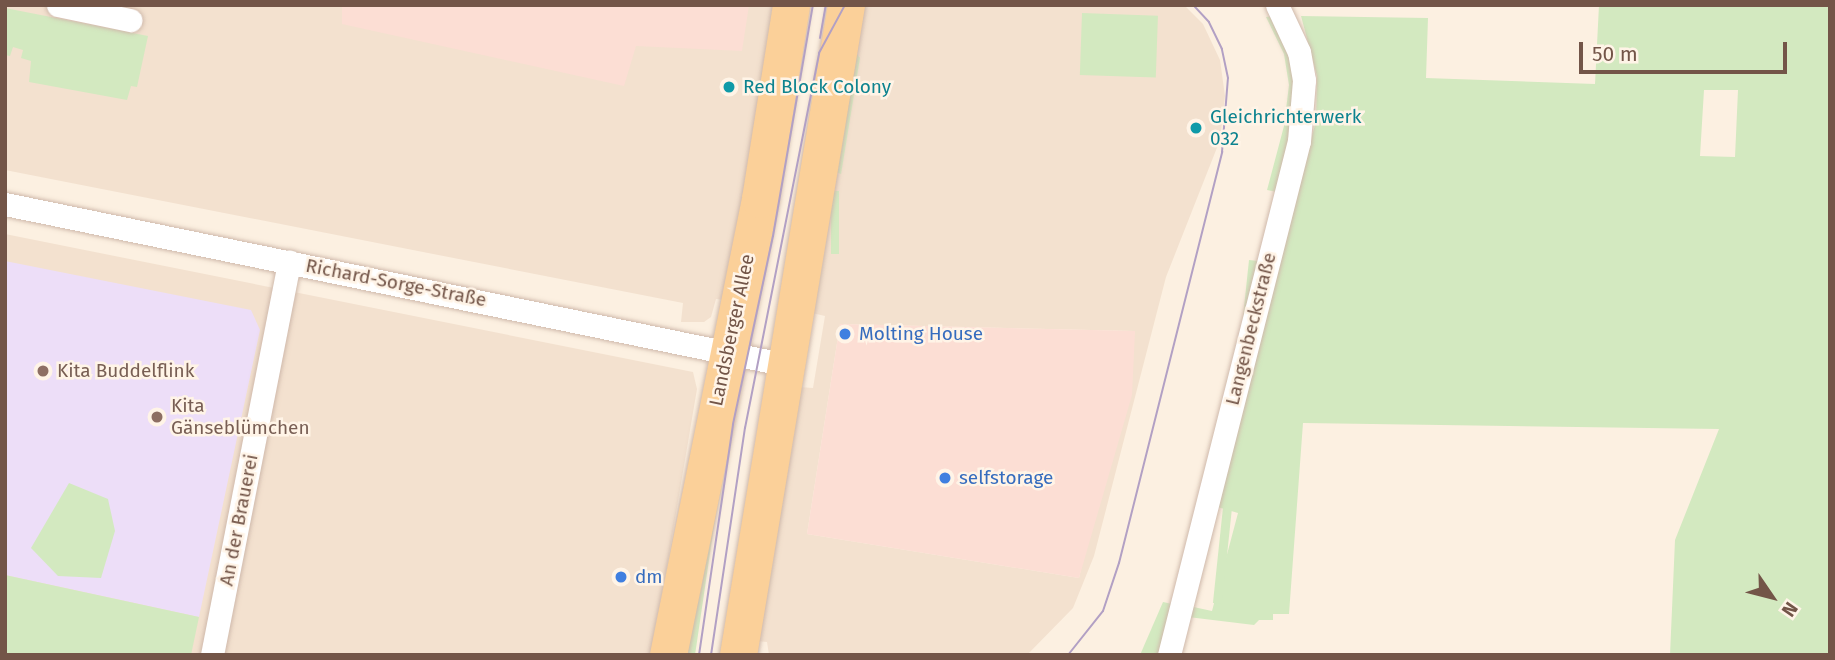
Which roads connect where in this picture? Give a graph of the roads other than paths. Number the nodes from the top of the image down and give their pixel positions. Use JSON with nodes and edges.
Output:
{"nodes":[{"id":1,"x":58,"y":5,"type":"edge"},
{"id":2,"x":791,"y":5,"type":"edge"},
{"id":3,"x":846,"y":5,"type":"edge"},
{"id":4,"x":1277,"y":5,"type":"edge"},
{"id":5,"x":130,"y":20,"type":"dead end"},
{"id":6,"x":5,"y":204,"type":"edge"},
{"id":7,"x":289,"y":261,"type":"junction"},
{"id":8,"x":727,"y":355,"type":"junction"},
{"id":9,"x":787,"y":365,"type":"junction"},
{"id":10,"x":212,"y":655,"type":"edge"},
{"id":11,"x":668,"y":655,"type":"edge"},
{"id":12,"x":738,"y":655,"type":"edge"},
{"id":13,"x":1169,"y":655,"type":"edge"}],
"edges":[{"from":1,"to":5,"type":"street"},
{"from":2,"to":8,"type":"main road","name":"Landsberger Allee"},
{"from":3,"to":9,"type":"main road"},
{"from":4,"to":13,"type":"street","name":"Langenbeckstraße"},
{"from":6,"to":7,"type":"street","name":"Richard-Sorge-Straße"},
{"from":7,"to":8,"type":"street","name":"Richard-Sorge-Straße"},
{"from":7,"to":10,"type":"street","name":"An der Brauerei"},
{"from":8,"to":9,"type":"street","name":"Richard-Sorge-Straße"},
{"from":8,"to":11,"type":"main road","name":"Landsberger Allee"},
{"from":9,"to":12,"type":"main road"}]}
